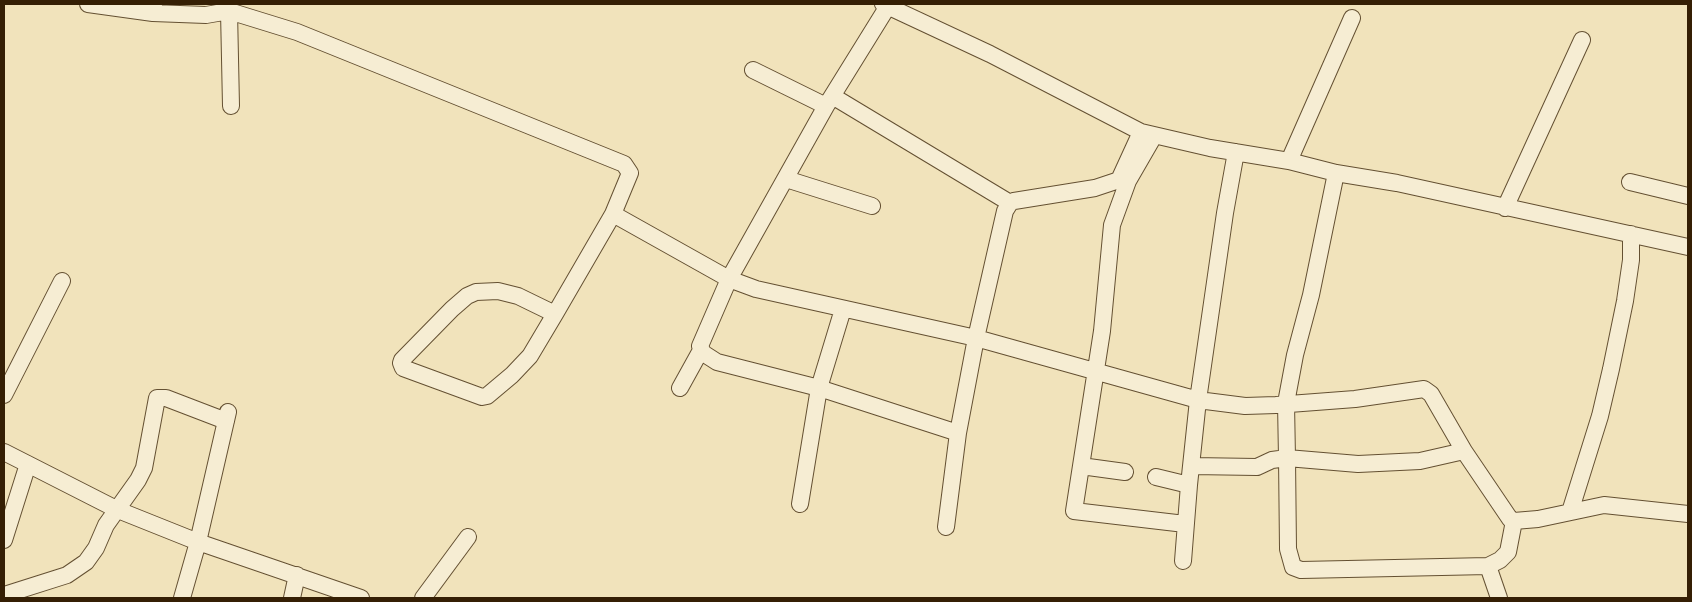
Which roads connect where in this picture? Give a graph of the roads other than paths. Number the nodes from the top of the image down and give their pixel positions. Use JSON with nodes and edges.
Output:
{"nodes":[{"id":1,"x":88,"y":4,"type":"edge"},
{"id":2,"x":885,"y":5,"type":"edge"},
{"id":3,"x":153,"y":9,"type":"edge"},
{"id":4,"x":223,"y":9,"type":"edge"},
{"id":5,"x":1352,"y":18,"type":"dead end"},
{"id":6,"x":1582,"y":40,"type":"dead end"},
{"id":7,"x":754,"y":70,"type":"dead end"},
{"id":8,"x":830,"y":101,"type":"junction"},
{"id":9,"x":231,"y":106,"type":"dead end"},
{"id":10,"x":1148,"y":134,"type":"junction"},
{"id":11,"x":1236,"y":152,"type":"junction"},
{"id":12,"x":1289,"y":161,"type":"junction"},
{"id":13,"x":1336,"y":173,"type":"junction"},
{"id":14,"x":786,"y":179,"type":"junction"},
{"id":15,"x":1630,"y":182,"type":"dead end"},
{"id":16,"x":1688,"y":196,"type":"edge"},
{"id":17,"x":1010,"y":203,"type":"junction"},
{"id":18,"x":872,"y":206,"type":"dead end"},
{"id":19,"x":1505,"y":208,"type":"junction"},
{"id":20,"x":613,"y":214,"type":"junction"},
{"id":21,"x":1631,"y":234,"type":"junction"},
{"id":22,"x":1688,"y":247,"type":"edge"},
{"id":23,"x":729,"y":279,"type":"junction"},
{"id":24,"x":62,"y":281,"type":"dead end"},
{"id":25,"x":843,"y":309,"type":"junction"},
{"id":26,"x":555,"y":314,"type":"junction"},
{"id":27,"x":976,"y":338,"type":"junction"},
{"id":28,"x":700,"y":350,"type":"junction"},
{"id":29,"x":1096,"y":373,"type":"junction"},
{"id":30,"x":680,"y":388,"type":"dead end"},
{"id":31,"x":820,"y":388,"type":"junction"},
{"id":32,"x":4,"y":395,"type":"edge"},
{"id":33,"x":1198,"y":400,"type":"junction"},
{"id":34,"x":1286,"y":403,"type":"junction"},
{"id":35,"x":958,"y":433,"type":"junction"},
{"id":36,"x":1464,"y":451,"type":"junction"},
{"id":37,"x":4,"y":452,"type":"edge"},
{"id":38,"x":1287,"y":458,"type":"junction"},
{"id":39,"x":28,"y":464,"type":"junction"},
{"id":40,"x":1081,"y":466,"type":"junction"},
{"id":41,"x":1192,"y":466,"type":"junction"},
{"id":42,"x":1125,"y":472,"type":"dead end"},
{"id":43,"x":1156,"y":477,"type":"dead end"},
{"id":44,"x":1189,"y":485,"type":"junction"},
{"id":45,"x":800,"y":504,"type":"dead end"},
{"id":46,"x":118,"y":510,"type":"junction"},
{"id":47,"x":1570,"y":512,"type":"junction"},
{"id":48,"x":1688,"y":514,"type":"edge"},
{"id":49,"x":1514,"y":521,"type":"junction"},
{"id":50,"x":1185,"y":524,"type":"junction"},
{"id":51,"x":946,"y":527,"type":"dead end"},
{"id":52,"x":468,"y":537,"type":"dead end"},
{"id":53,"x":4,"y":540,"type":"edge"},
{"id":54,"x":198,"y":542,"type":"junction"},
{"id":55,"x":1183,"y":561,"type":"dead end"},
{"id":56,"x":1488,"y":566,"type":"junction"},
{"id":57,"x":297,"y":575,"type":"junction"},
{"id":58,"x":4,"y":595,"type":"edge"},
{"id":59,"x":182,"y":598,"type":"edge"},
{"id":60,"x":292,"y":598,"type":"edge"},
{"id":61,"x":361,"y":598,"type":"edge"},
{"id":62,"x":423,"y":598,"type":"edge"},
{"id":63,"x":1499,"y":598,"type":"edge"}],
"edges":[{"from":1,"to":3,"type":"street"},
{"from":2,"to":8,"type":"street"},
{"from":2,"to":10,"type":"street"},
{"from":3,"to":4,"type":"street"},
{"from":4,"to":9,"type":"street"},
{"from":4,"to":20,"type":"street"},
{"from":5,"to":12,"type":"street"},
{"from":6,"to":19,"type":"street"},
{"from":7,"to":8,"type":"street"},
{"from":8,"to":14,"type":"street"},
{"from":8,"to":17,"type":"street"},
{"from":10,"to":11,"type":"street"},
{"from":10,"to":17,"type":"street"},
{"from":10,"to":29,"type":"street"},
{"from":11,"to":12,"type":"street"},
{"from":11,"to":33,"type":"street"},
{"from":12,"to":13,"type":"street"},
{"from":13,"to":19,"type":"street"},
{"from":13,"to":34,"type":"street"},
{"from":14,"to":18,"type":"street"},
{"from":14,"to":23,"type":"street"},
{"from":15,"to":16,"type":"street"},
{"from":17,"to":27,"type":"street"},
{"from":19,"to":21,"type":"street"},
{"from":20,"to":23,"type":"street"},
{"from":20,"to":26,"type":"street"},
{"from":21,"to":22,"type":"street"},
{"from":21,"to":47,"type":"street"},
{"from":23,"to":25,"type":"street"},
{"from":23,"to":28,"type":"street"},
{"from":24,"to":32,"type":"street"},
{"from":25,"to":27,"type":"street"},
{"from":25,"to":31,"type":"street"},
{"from":26,"to":26,"type":"street"},
{"from":27,"to":29,"type":"street"},
{"from":27,"to":35,"type":"street"},
{"from":28,"to":30,"type":"street"},
{"from":28,"to":31,"type":"street"},
{"from":29,"to":33,"type":"street"},
{"from":29,"to":40,"type":"street"},
{"from":31,"to":35,"type":"street"},
{"from":31,"to":45,"type":"street"},
{"from":33,"to":34,"type":"street"},
{"from":33,"to":41,"type":"street"},
{"from":34,"to":36,"type":"street"},
{"from":34,"to":38,"type":"street"},
{"from":35,"to":51,"type":"street"},
{"from":36,"to":38,"type":"street"},
{"from":36,"to":49,"type":"street"},
{"from":37,"to":39,"type":"street"},
{"from":38,"to":41,"type":"street"},
{"from":38,"to":56,"type":"street"},
{"from":39,"to":46,"type":"street"},
{"from":39,"to":53,"type":"street"},
{"from":40,"to":42,"type":"street"},
{"from":40,"to":50,"type":"street"},
{"from":41,"to":44,"type":"street"},
{"from":43,"to":44,"type":"street"},
{"from":44,"to":50,"type":"street"},
{"from":46,"to":54,"type":"street"},
{"from":46,"to":54,"type":"street"},
{"from":46,"to":58,"type":"street"},
{"from":47,"to":48,"type":"street"},
{"from":47,"to":49,"type":"street"},
{"from":49,"to":56,"type":"street"},
{"from":50,"to":55,"type":"street"},
{"from":52,"to":62,"type":"street"},
{"from":54,"to":57,"type":"street"},
{"from":54,"to":59,"type":"street"},
{"from":56,"to":63,"type":"street"},
{"from":57,"to":60,"type":"street"},
{"from":57,"to":61,"type":"street"}]}
